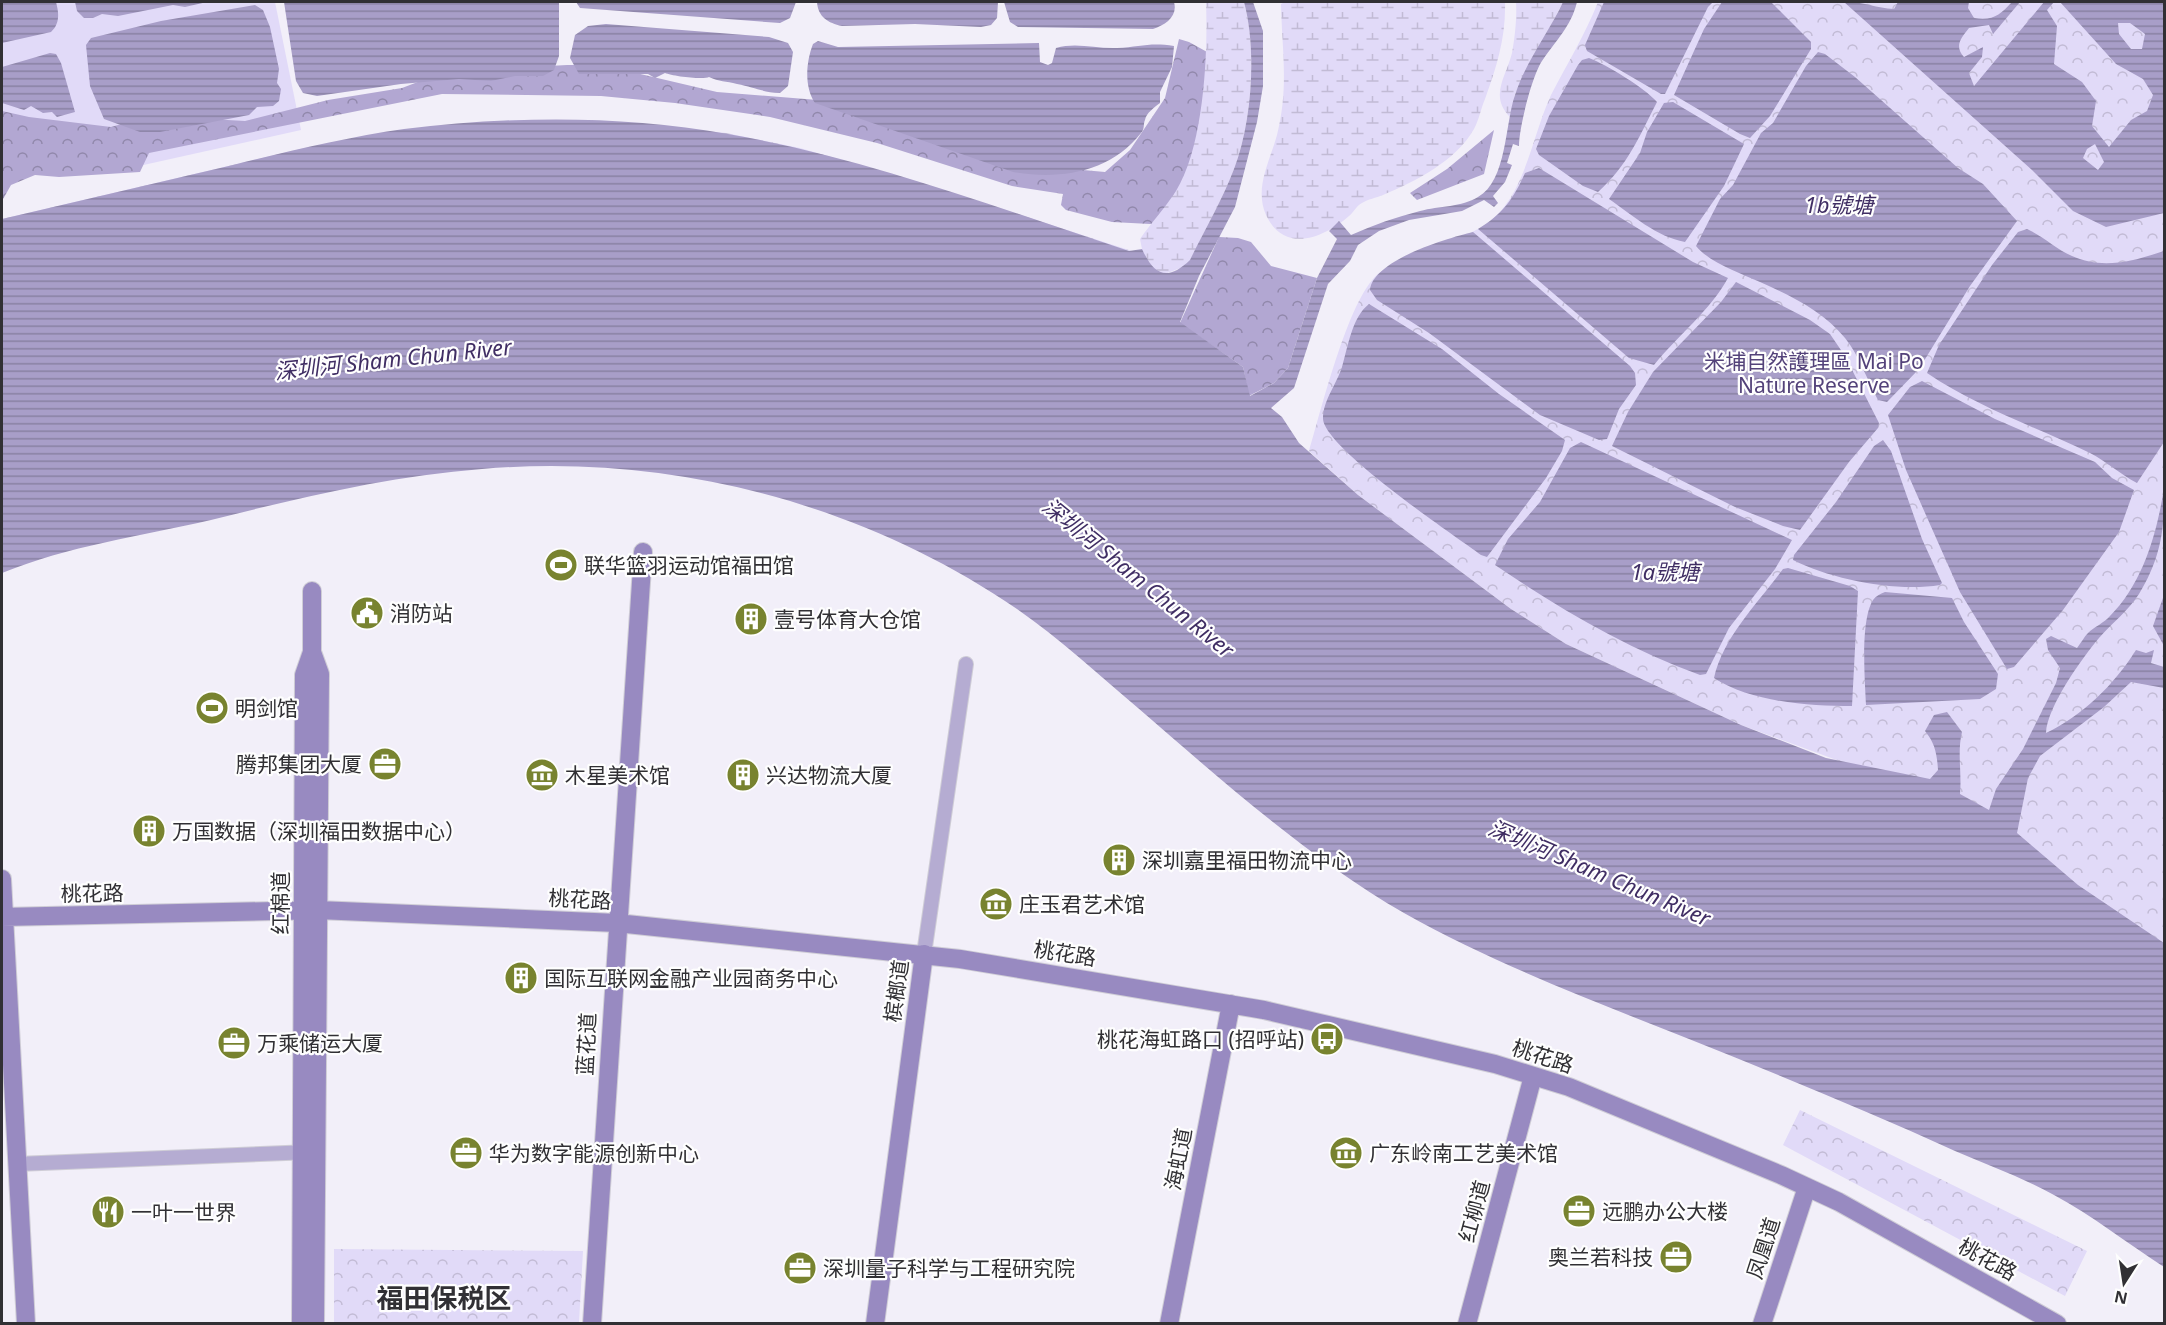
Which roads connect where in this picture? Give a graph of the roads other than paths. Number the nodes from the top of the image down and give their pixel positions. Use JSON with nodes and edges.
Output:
{"nodes":[{"id":1,"x":643,"y":552,"type":"dead end"},
{"id":2,"x":312,"y":591,"type":"dead end"},
{"id":3,"x":966,"y":664,"type":"dead end"},
{"id":4,"x":2,"y":879,"type":"edge"},
{"id":5,"x":310,"y":910,"type":"junction"},
{"id":6,"x":3,"y":917,"type":"edge"},
{"id":7,"x":617,"y":923,"type":"junction"},
{"id":8,"x":924,"y":954,"type":"junction"},
{"id":9,"x":1231,"y":1004,"type":"junction"},
{"id":10,"x":1533,"y":1076,"type":"junction"},
{"id":11,"x":309,"y":1152,"type":"junction"},
{"id":12,"x":17,"y":1164,"type":"junction"},
{"id":13,"x":1807,"y":1187,"type":"junction"},
{"id":14,"x":26,"y":1323,"type":"edge"},
{"id":15,"x":301,"y":1323,"type":"edge"},
{"id":16,"x":315,"y":1323,"type":"edge"},
{"id":17,"x":592,"y":1323,"type":"edge"},
{"id":18,"x":875,"y":1323,"type":"edge"},
{"id":19,"x":1169,"y":1323,"type":"edge"},
{"id":20,"x":1467,"y":1323,"type":"edge"},
{"id":21,"x":1762,"y":1323,"type":"edge"},
{"id":22,"x":2057,"y":1323,"type":"edge"}],
"edges":[{"from":1,"to":7,"type":"main road","name":"蓝花道"},
{"from":2,"to":5,"type":"main road","name":"红棉道"},
{"from":3,"to":8,"type":"street","name":"槟榔道"},
{"from":4,"to":6,"type":"main road"},
{"from":5,"to":6,"type":"main road","name":"桃花路"},
{"from":5,"to":7,"type":"main road","name":"桃花路"},
{"from":5,"to":11,"type":"main road","name":"红棉道"},
{"from":6,"to":12,"type":"main road"},
{"from":7,"to":8,"type":"main road","name":"桃花路"},
{"from":7,"to":17,"type":"main road","name":"蓝花道"},
{"from":8,"to":9,"type":"main road","name":"桃花路"},
{"from":8,"to":18,"type":"main road","name":"槟榔道"},
{"from":9,"to":10,"type":"main road","name":"桃花路"},
{"from":9,"to":19,"type":"main road","name":"海虹道"},
{"from":10,"to":13,"type":"main road","name":"桃花路"},
{"from":10,"to":20,"type":"main road","name":"红柳道"},
{"from":11,"to":12,"type":"street"},
{"from":11,"to":15,"type":"main road","name":"红棉道"},
{"from":11,"to":16,"type":"main road","name":"红棉道"},
{"from":12,"to":14,"type":"main road"},
{"from":13,"to":21,"type":"main road","name":"凤凰道"},
{"from":13,"to":22,"type":"main road","name":"桃花路"}]}
